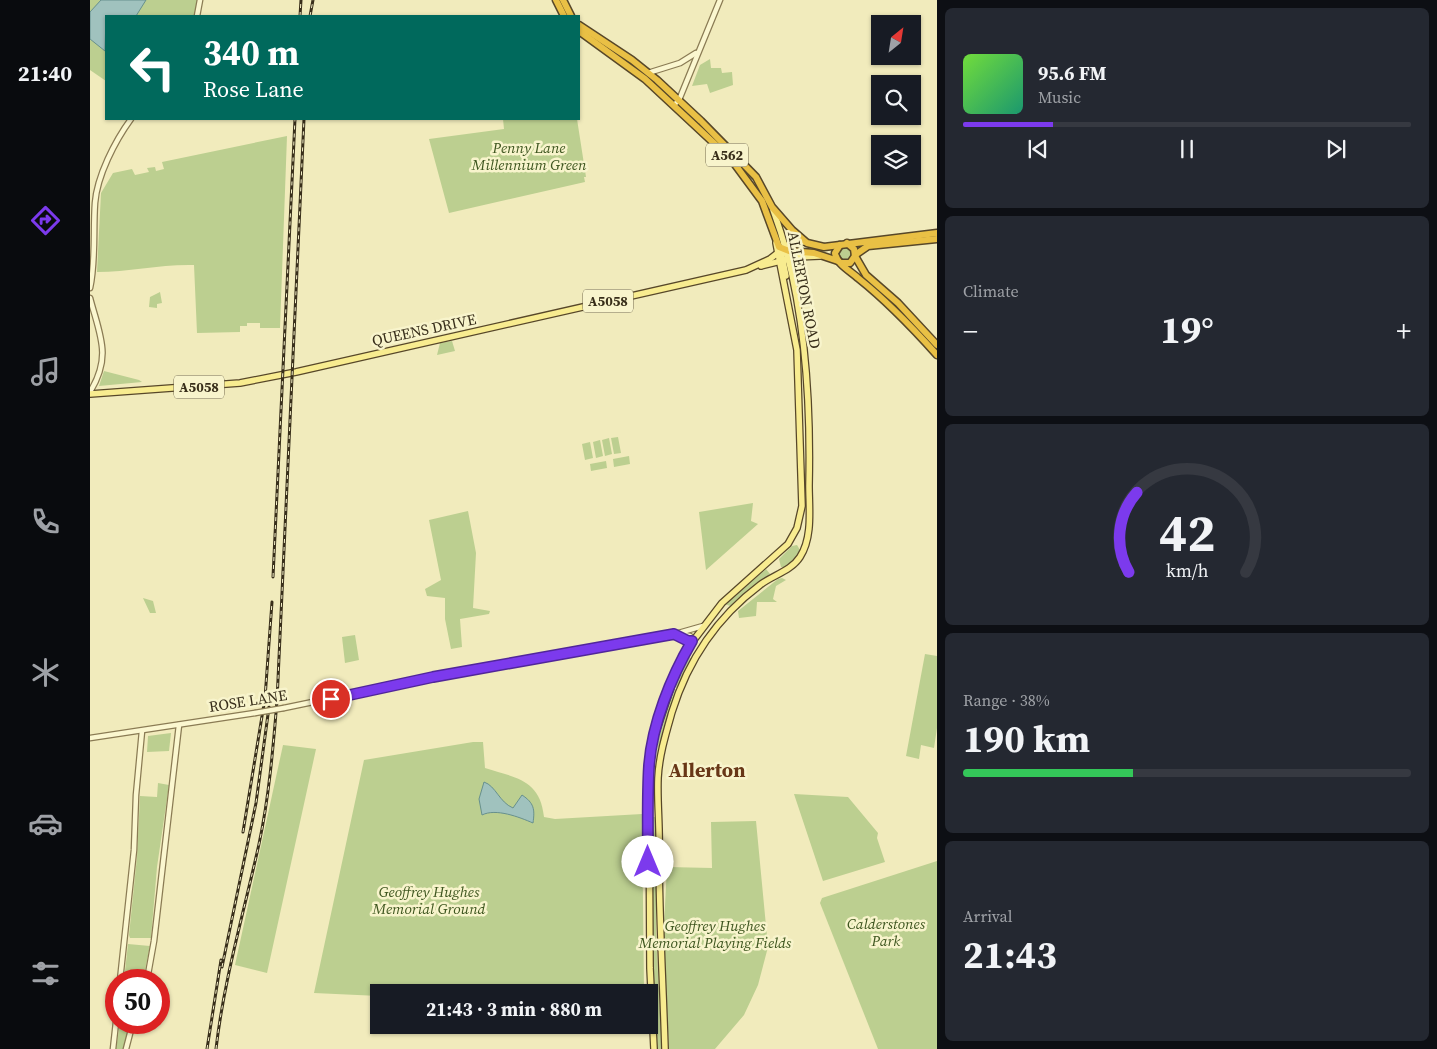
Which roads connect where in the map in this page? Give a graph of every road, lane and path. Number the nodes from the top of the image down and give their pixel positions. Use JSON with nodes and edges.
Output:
{"nodes":[{"id":1,"x":200,"y":0,"type":"edge"},
{"id":2,"x":556,"y":0,"type":"edge"},
{"id":3,"x":563,"y":0,"type":"edge"},
{"id":4,"x":720,"y":0,"type":"edge"},
{"id":5,"x":197,"y":15,"type":"edge"},
{"id":6,"x":564,"y":15,"type":"edge"},
{"id":7,"x":570,"y":15,"type":"edge"},
{"id":8,"x":580,"y":26,"type":"edge"},
{"id":9,"x":580,"y":32,"type":"edge"},
{"id":10,"x":696,"y":54,"type":"junction"},
{"id":11,"x":652,"y":77,"type":"junction"},
{"id":12,"x":677,"y":103,"type":"junction"},
{"id":13,"x":130,"y":120,"type":"edge"},
{"id":14,"x":772,"y":207,"type":"junction"},
{"id":15,"x":937,"y":233,"type":"edge"},
{"id":16,"x":937,"y":240,"type":"edge"},
{"id":17,"x":807,"y":243,"type":"junction"},
{"id":18,"x":843,"y":244,"type":"junction"},
{"id":19,"x":783,"y":250,"type":"junction"},
{"id":20,"x":855,"y":255,"type":"junction"},
{"id":21,"x":822,"y":256,"type":"junction"},
{"id":22,"x":783,"y":260,"type":"junction"},
{"id":23,"x":840,"y":262,"type":"junction"},
{"id":24,"x":758,"y":266,"type":"junction"},
{"id":25,"x":766,"y":266,"type":"junction"},
{"id":26,"x":781,"y":272,"type":"junction"},
{"id":27,"x":90,"y":288,"type":"edge"},
{"id":28,"x":90,"y":298,"type":"edge"},
{"id":29,"x":788,"y":298,"type":"junction"},
{"id":30,"x":937,"y":345,"type":"edge"},
{"id":31,"x":937,"y":354,"type":"edge"},
{"id":32,"x":90,"y":393,"type":"edge"},
{"id":33,"x":703,"y":626,"type":"junction"},
{"id":34,"x":674,"y":634,"type":"junction"},
{"id":35,"x":692,"y":641,"type":"junction"},
{"id":36,"x":179,"y":725,"type":"junction"},
{"id":37,"x":142,"y":731,"type":"junction"},
{"id":38,"x":90,"y":738,"type":"edge"},
{"id":39,"x":648,"y":805,"type":"junction"},
{"id":40,"x":659,"y":806,"type":"junction"},
{"id":41,"x":121,"y":969,"type":"edge"},
{"id":42,"x":149,"y":969,"type":"edge"},
{"id":43,"x":115,"y":1034,"type":"edge"},
{"id":44,"x":130,"y":1034,"type":"edge"},
{"id":45,"x":113,"y":1049,"type":"edge"},
{"id":46,"x":126,"y":1049,"type":"edge"},
{"id":47,"x":654,"y":1049,"type":"edge"},
{"id":48,"x":665,"y":1049,"type":"edge"}],
"edges":[{"from":1,"to":5,"type":"street"},
{"from":2,"to":6,"type":"highway"},
{"from":3,"to":7,"type":"highway"},
{"from":4,"to":10,"type":"street"},
{"from":8,"to":11,"type":"highway","number":"A562"},
{"from":9,"to":11,"type":"highway","number":"A562"},
{"from":10,"to":11,"type":"street"},
{"from":10,"to":12,"type":"street"},
{"from":11,"to":12,"type":"highway","name":"ALLERTON ROAD","number":"A562"},
{"from":11,"to":12,"type":"highway","name":"ALLERTON ROAD","number":"A562"},
{"from":12,"to":14,"type":"highway","name":"ALLERTON ROAD","number":"A562"},
{"from":12,"to":19,"type":"highway","name":"ALLERTON ROAD","number":"A562"},
{"from":13,"to":27,"type":"street"},
{"from":14,"to":17,"type":"highway","number":"A562"},
{"from":14,"to":19,"type":"main road","name":"ALLERTON ROAD"},
{"from":15,"to":18,"type":"highway"},
{"from":16,"to":20,"type":"highway"},
{"from":17,"to":18,"type":"highway"},
{"from":17,"to":19,"type":"main road","name":"QUEENS DRIVE","number":"A5058"},
{"from":18,"to":20,"type":"highway"},
{"from":18,"to":23,"type":"highway"},
{"from":19,"to":21,"type":"highway","name":"QUEENS DRIVE"},
{"from":19,"to":22,"type":"main road","name":"ALLERTON ROAD"},
{"from":19,"to":22,"type":"main road","name":"ALLERTON ROAD"},
{"from":19,"to":24,"type":"main road","name":"QUEENS DRIVE","number":"A5058"},
{"from":20,"to":23,"type":"highway"},
{"from":20,"to":30,"type":"highway"},
{"from":21,"to":22,"type":"main road","name":"QUEENS DRIVE","number":"A5058"},
{"from":21,"to":23,"type":"highway","name":"QUEENS DRIVE"},
{"from":22,"to":25,"type":"main road","name":"QUEENS DRIVE","number":"A5058"},
{"from":22,"to":26,"type":"main road","name":"ALLERTON ROAD"},
{"from":22,"to":29,"type":"main road"},
{"from":22,"to":40,"type":"main road","name":"ALLERTON ROAD"},
{"from":23,"to":31,"type":"highway"},
{"from":24,"to":25,"type":"main road","name":"QUEENS DRIVE","number":"A5058"},
{"from":24,"to":32,"type":"main road","name":"QUEENS DRIVE","number":"A5058"},
{"from":25,"to":26,"type":"main road"},
{"from":26,"to":29,"type":"main road","name":"ALLERTON ROAD"},
{"from":28,"to":32,"type":"street"},
{"from":29,"to":33,"type":"main road","name":"ALLERTON ROAD"},
{"from":33,"to":34,"type":"street","name":"ROSE LANE"},
{"from":33,"to":35,"type":"main road"},
{"from":34,"to":35,"type":"street"},
{"from":34,"to":36,"type":"street","name":"ROSE LANE","bridge":true},
{"from":35,"to":39,"type":"main road"},
{"from":36,"to":37,"type":"street","name":"ROSE LANE"},
{"from":36,"to":42,"type":"street"},
{"from":37,"to":38,"type":"street","name":"ROSE LANE"},
{"from":37,"to":41,"type":"street"},
{"from":39,"to":40,"type":"main road"},
{"from":39,"to":47,"type":"main road"},
{"from":40,"to":48,"type":"main road"},
{"from":43,"to":45,"type":"street"},
{"from":44,"to":46,"type":"street"}]}
